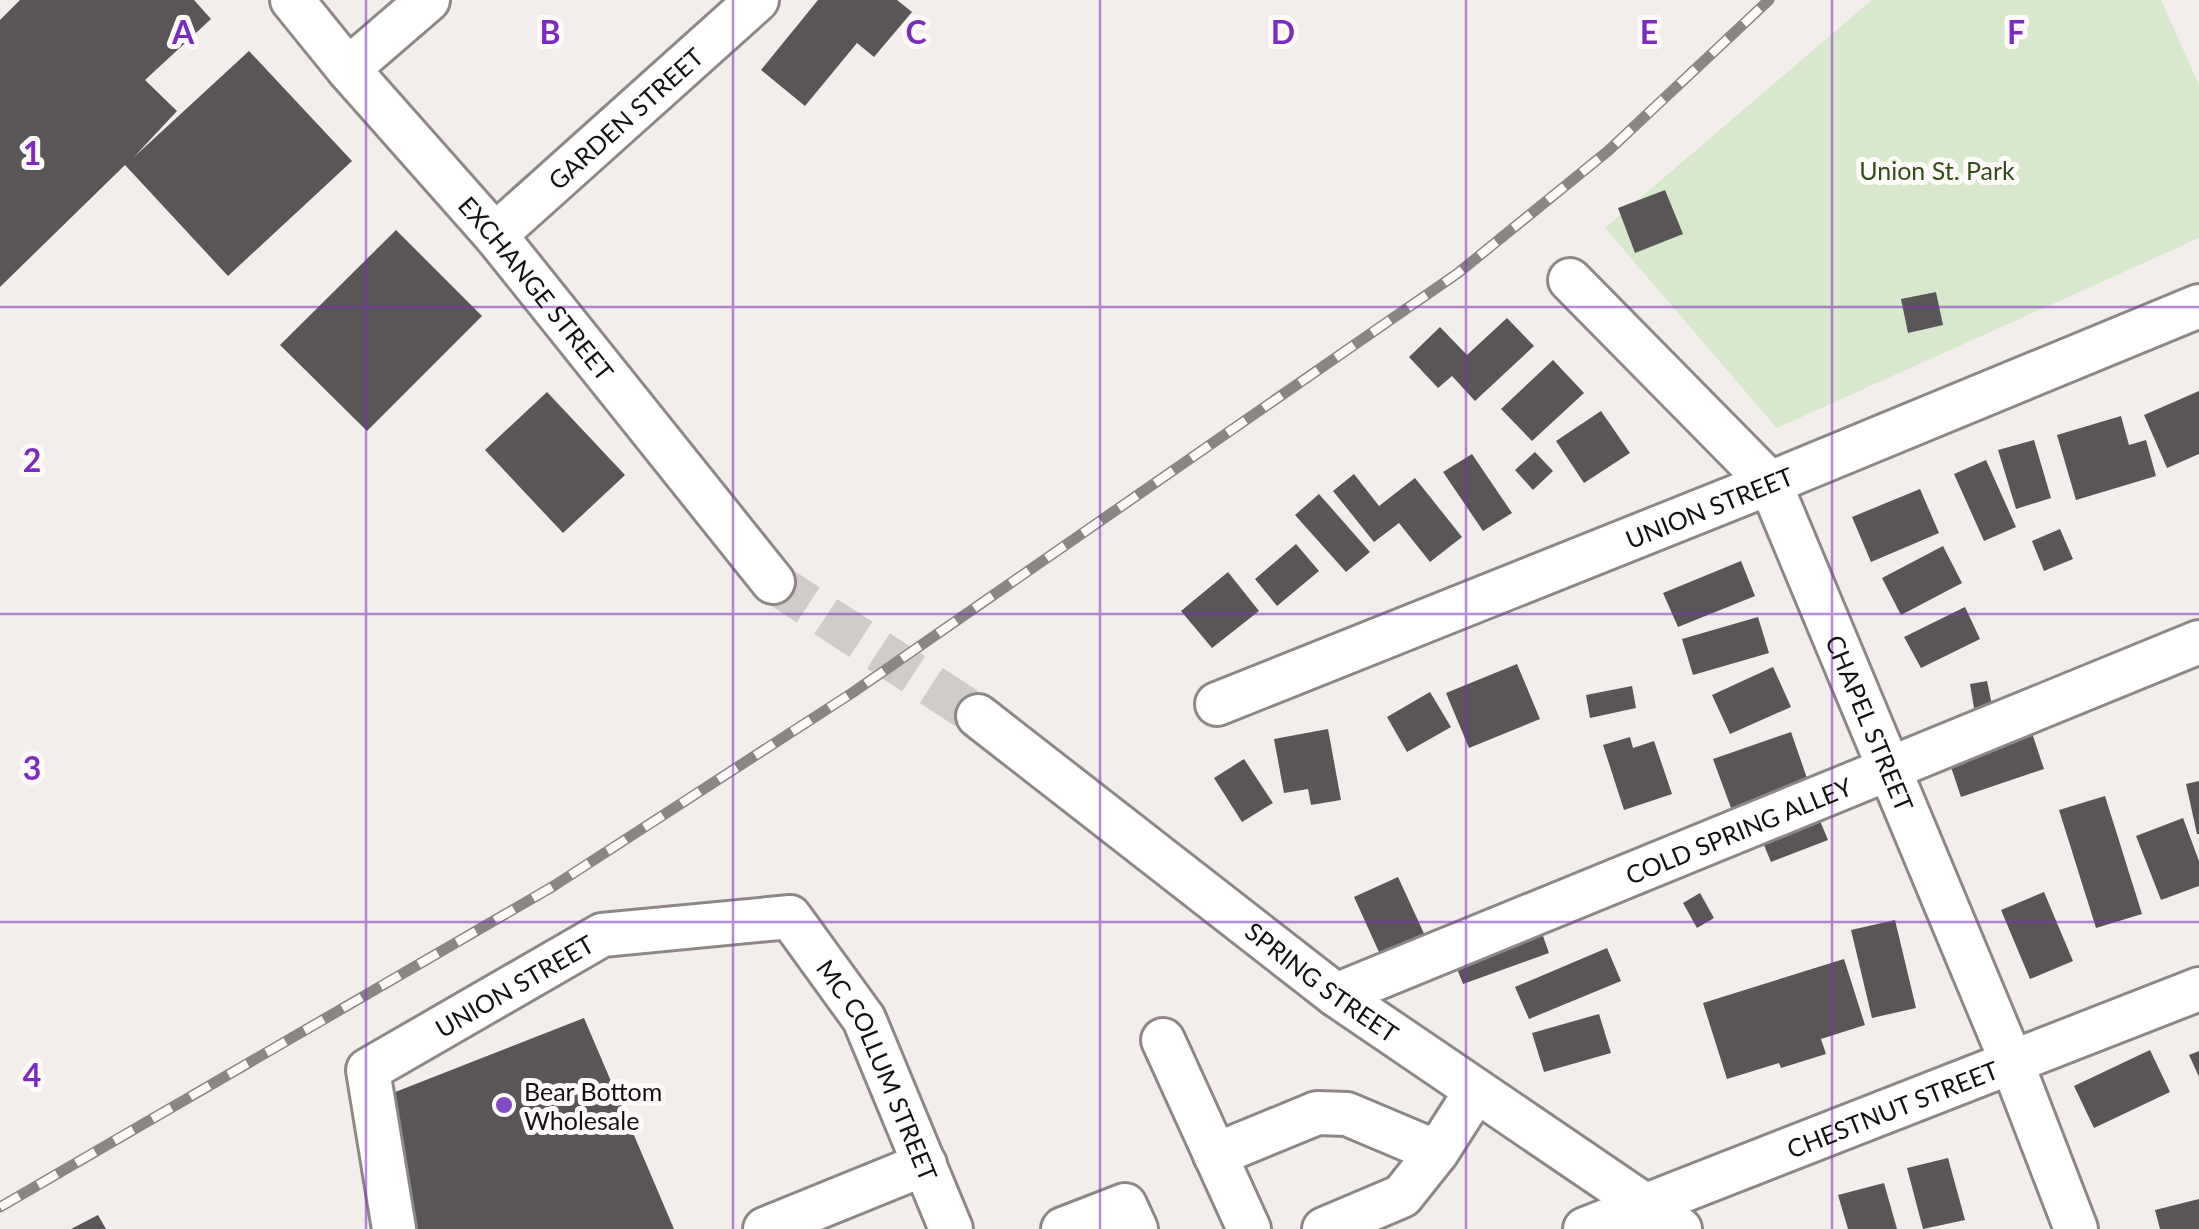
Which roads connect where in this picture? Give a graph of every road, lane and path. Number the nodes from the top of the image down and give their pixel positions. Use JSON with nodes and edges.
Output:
{"nodes":[{"id":1,"x":292,"y":0,"type":"edge"},
{"id":2,"x":428,"y":0,"type":"edge"},
{"id":3,"x":758,"y":0,"type":"edge"},
{"id":4,"x":348,"y":69,"type":"junction"},
{"id":5,"x":495,"y":235,"type":"junction"},
{"id":6,"x":1570,"y":280,"type":"dead end"},
{"id":7,"x":2199,"y":306,"type":"edge"},
{"id":8,"x":1770,"y":483,"type":"junction"},
{"id":9,"x":773,"y":582,"type":"tunnel mouth"},
{"id":10,"x":2199,"y":642,"type":"edge"},
{"id":11,"x":1217,"y":704,"type":"dead end"},
{"id":12,"x":978,"y":716,"type":"tunnel mouth"},
{"id":13,"x":1890,"y":768,"type":"junction"},
{"id":14,"x":790,"y":916,"type":"joint"},
{"id":15,"x":2199,"y":989,"type":"edge"},
{"id":16,"x":1336,"y":995,"type":"junction"},
{"id":17,"x":1163,"y":1040,"type":"dead end"},
{"id":18,"x":2012,"y":1063,"type":"junction"},
{"id":19,"x":1476,"y":1091,"type":"junction"},
{"id":20,"x":1437,"y":1152,"type":"junction"},
{"id":21,"x":1215,"y":1155,"type":"junction"},
{"id":22,"x":925,"y":1164,"type":"junction"},
{"id":23,"x":1643,"y":1205,"type":"junction"},
{"id":24,"x":394,"y":1229,"type":"edge"},
{"id":25,"x":765,"y":1229,"type":"edge"},
{"id":26,"x":951,"y":1229,"type":"edge"},
{"id":27,"x":1063,"y":1229,"type":"edge"},
{"id":28,"x":1136,"y":1229,"type":"edge"},
{"id":29,"x":1249,"y":1229,"type":"edge"},
{"id":30,"x":1324,"y":1229,"type":"edge"},
{"id":31,"x":1585,"y":1229,"type":"edge"},
{"id":32,"x":1680,"y":1229,"type":"edge"},
{"id":33,"x":2076,"y":1229,"type":"edge"}],
"edges":[{"from":1,"to":4,"type":"street","name":"EXCHANGE STREET"},
{"from":2,"to":4,"type":"street"},
{"from":3,"to":5,"type":"street","name":"GARDEN STREET"},
{"from":4,"to":5,"type":"street","name":"EXCHANGE STREET"},
{"from":5,"to":9,"type":"street","name":"EXCHANGE STREET"},
{"from":6,"to":8,"type":"street","name":"CHAPEL STREET"},
{"from":7,"to":8,"type":"street","name":"UNION STREET"},
{"from":8,"to":11,"type":"street","name":"UNION STREET"},
{"from":8,"to":13,"type":"street","name":"CHAPEL STREET"},
{"from":10,"to":13,"type":"street","name":"COLD SPRING ALLEY"},
{"from":12,"to":16,"type":"street","name":"SPRING STREET"},
{"from":13,"to":16,"type":"street","name":"COLD SPRING ALLEY"},
{"from":13,"to":18,"type":"street","name":"CHAPEL STREET"},
{"from":14,"to":22,"type":"street","name":"MC COLLUM STREET"},
{"from":14,"to":24,"type":"street","name":"UNION STREET"},
{"from":15,"to":18,"type":"street","name":"CHESTNUT STREET"},
{"from":16,"to":19,"type":"street","name":"SPRING STREET"},
{"from":17,"to":21,"type":"street"},
{"from":18,"to":23,"type":"street","name":"CHESTNUT STREET"},
{"from":18,"to":33,"type":"street","name":"CHAPEL STREET"},
{"from":19,"to":20,"type":"street"},
{"from":19,"to":23,"type":"street","name":"SPRING STREET"},
{"from":20,"to":21,"type":"street"},
{"from":20,"to":30,"type":"street"},
{"from":21,"to":29,"type":"street"},
{"from":22,"to":25,"type":"street"},
{"from":22,"to":26,"type":"street","name":"MC COLLUM STREET"},
{"from":23,"to":31,"type":"street","name":"CHESTNUT STREET"},
{"from":23,"to":32,"type":"street","name":"SPRING STREET"},
{"from":27,"to":28,"type":"street"}]}
